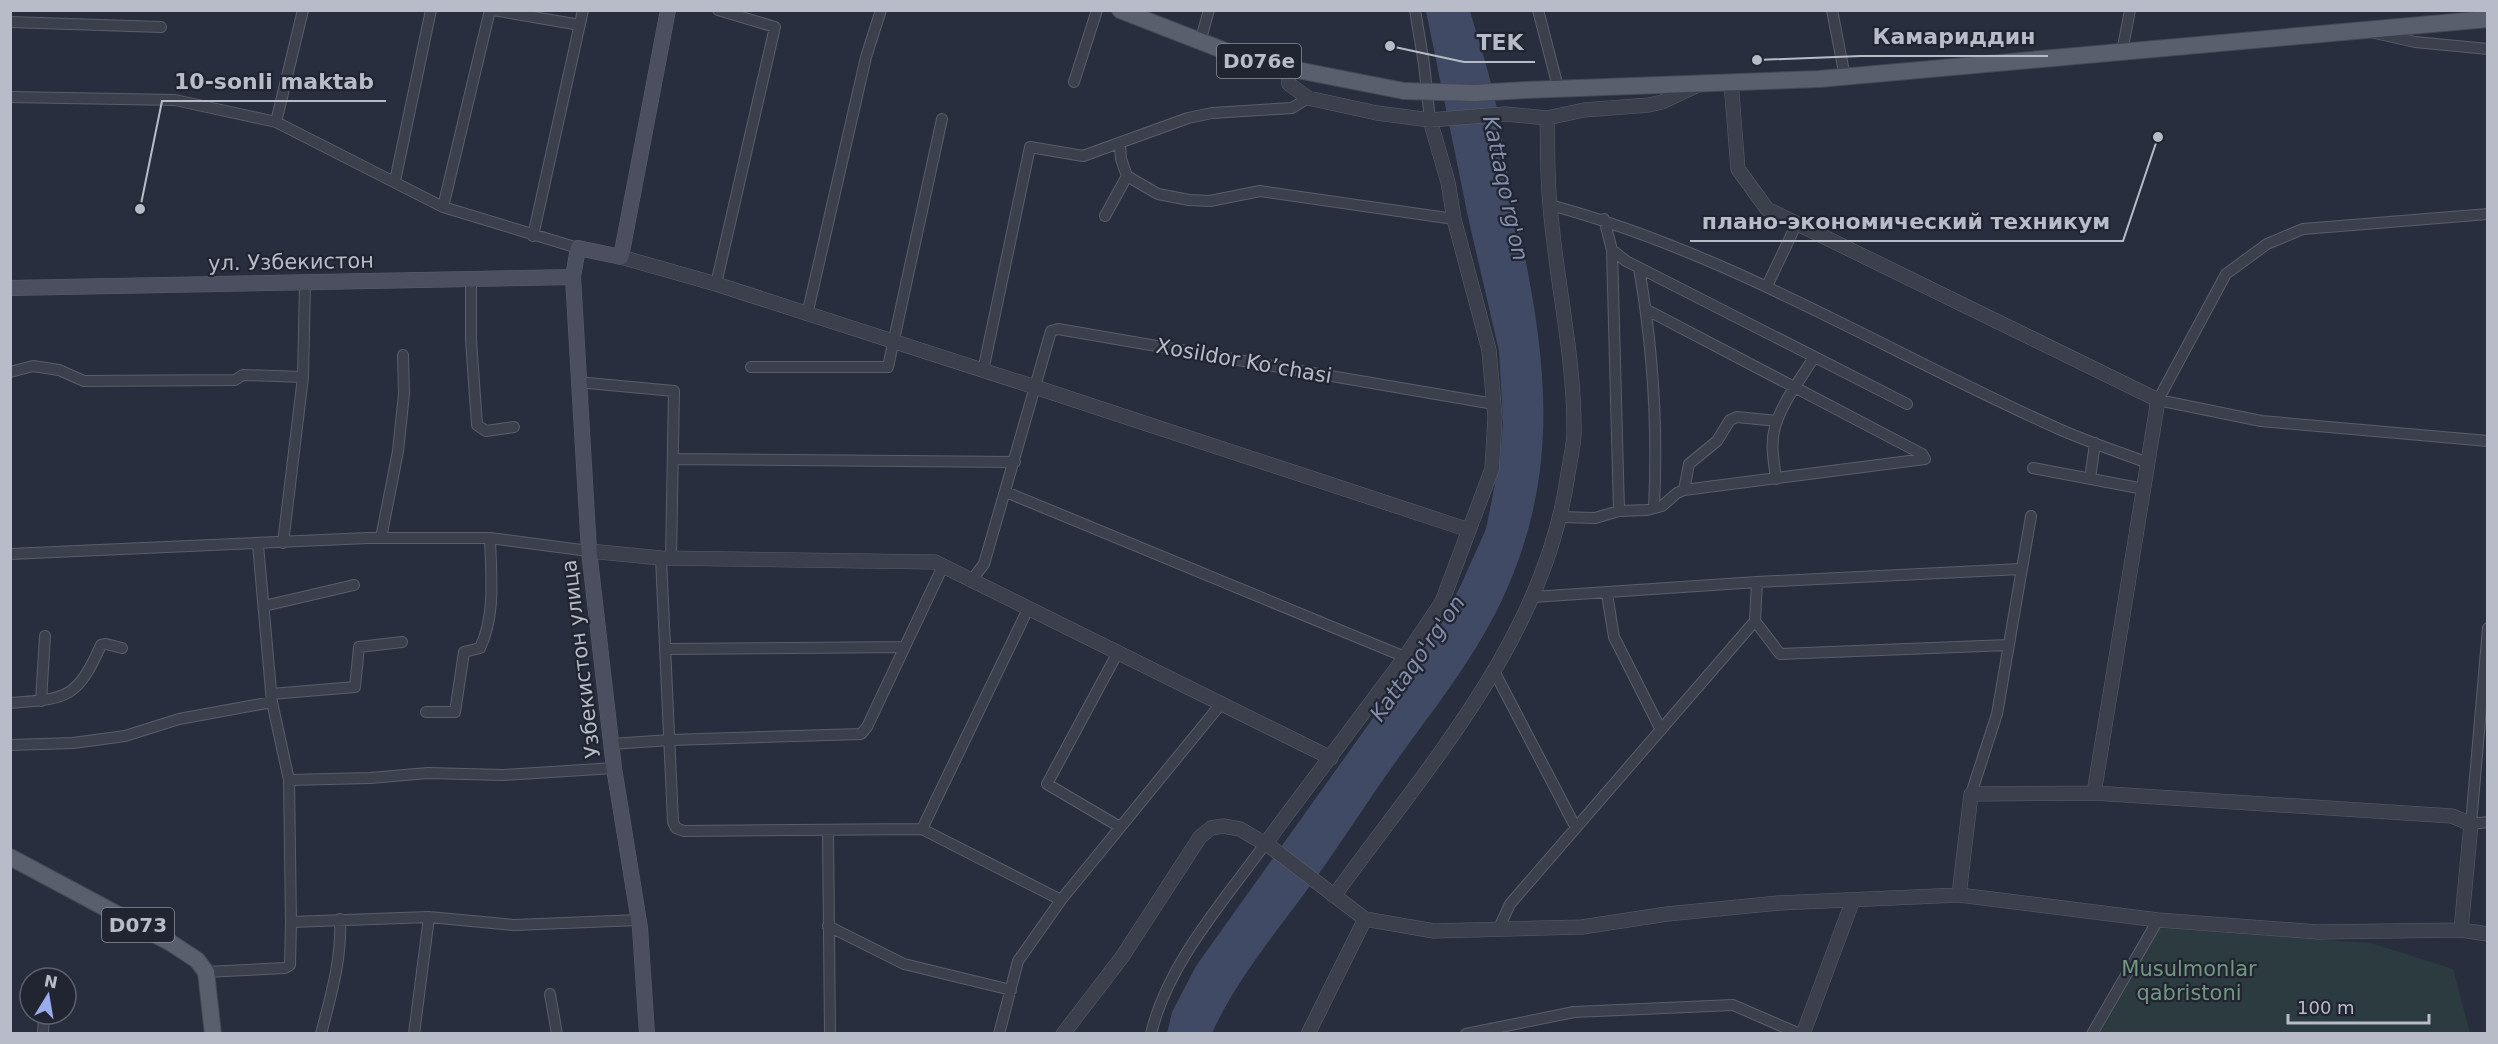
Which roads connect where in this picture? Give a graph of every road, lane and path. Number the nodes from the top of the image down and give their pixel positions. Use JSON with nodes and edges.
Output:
{"nodes":[{"id":1,"x":303,"y":10,"type":"edge"},
{"id":2,"x":431,"y":10,"type":"edge"},
{"id":3,"x":492,"y":10,"type":"edge"},
{"id":4,"x":583,"y":10,"type":"edge"},
{"id":5,"x":668,"y":10,"type":"edge"},
{"id":6,"x":718,"y":10,"type":"edge"},
{"id":7,"x":881,"y":10,"type":"edge"},
{"id":8,"x":1097,"y":10,"type":"edge"},
{"id":9,"x":1120,"y":10,"type":"edge"},
{"id":10,"x":1209,"y":10,"type":"edge"},
{"id":11,"x":1415,"y":10,"type":"edge"},
{"id":12,"x":1538,"y":10,"type":"edge"},
{"id":13,"x":1832,"y":10,"type":"edge"},
{"id":14,"x":2130,"y":10,"type":"edge"},
{"id":15,"x":2487,"y":19,"type":"edge"},
{"id":16,"x":10,"y":22,"type":"edge"},
{"id":17,"x":580,"y":25,"type":"junction"},
{"id":18,"x":161,"y":27,"type":"dead end"},
{"id":19,"x":2365,"y":31,"type":"junction"},
{"id":20,"x":1200,"y":42,"type":"junction"},
{"id":21,"x":2487,"y":49,"type":"edge"},
{"id":22,"x":2122,"y":52,"type":"junction"},
{"id":23,"x":1287,"y":68,"type":"junction"},
{"id":24,"x":1845,"y":77,"type":"junction"},
{"id":25,"x":1074,"y":82,"type":"dead end"},
{"id":26,"x":1703,"y":82,"type":"junction"},
{"id":27,"x":1731,"y":82,"type":"junction"},
{"id":28,"x":1558,"y":87,"type":"junction"},
{"id":29,"x":10,"y":97,"type":"edge"},
{"id":30,"x":1308,"y":98,"type":"junction"},
{"id":31,"x":1547,"y":118,"type":"junction"},
{"id":32,"x":942,"y":119,"type":"dead end"},
{"id":33,"x":1435,"y":120,"type":"junction"},
{"id":34,"x":276,"y":122,"type":"junction"},
{"id":35,"x":1120,"y":144,"type":"junction"},
{"id":36,"x":1127,"y":176,"type":"junction"},
{"id":37,"x":395,"y":181,"type":"junction"},
{"id":38,"x":1550,"y":205,"type":"junction"},
{"id":39,"x":443,"y":207,"type":"junction"},
{"id":40,"x":2487,"y":214,"type":"edge"},
{"id":41,"x":1105,"y":216,"type":"dead end"},
{"id":42,"x":1454,"y":219,"type":"junction"},
{"id":43,"x":1604,"y":219,"type":"junction"},
{"id":44,"x":1797,"y":223,"type":"junction"},
{"id":45,"x":533,"y":236,"type":"junction"},
{"id":46,"x":578,"y":248,"type":"junction"},
{"id":47,"x":1612,"y":250,"type":"junction"},
{"id":48,"x":621,"y":257,"type":"junction"},
{"id":49,"x":1640,"y":268,"type":"junction"},
{"id":50,"x":573,"y":278,"type":"junction"},
{"id":51,"x":471,"y":279,"type":"junction"},
{"id":52,"x":305,"y":283,"type":"junction"},
{"id":53,"x":716,"y":284,"type":"junction"},
{"id":54,"x":1767,"y":286,"type":"junction"},
{"id":55,"x":10,"y":288,"type":"edge"},
{"id":56,"x":1647,"y":310,"type":"junction"},
{"id":57,"x":807,"y":315,"type":"junction"},
{"id":58,"x":892,"y":343,"type":"junction"},
{"id":59,"x":403,"y":356,"type":"dead end"},
{"id":60,"x":1814,"y":357,"type":"junction"},
{"id":61,"x":751,"y":368,"type":"dead end"},
{"id":62,"x":983,"y":371,"type":"junction"},
{"id":63,"x":10,"y":372,"type":"edge"},
{"id":64,"x":303,"y":378,"type":"junction"},
{"id":65,"x":577,"y":382,"type":"junction"},
{"id":66,"x":1035,"y":387,"type":"junction"},
{"id":67,"x":1797,"y":388,"type":"junction"},
{"id":68,"x":2158,"y":399,"type":"junction"},
{"id":69,"x":1494,"y":404,"type":"junction"},
{"id":70,"x":1907,"y":404,"type":"dead end"},
{"id":71,"x":1777,"y":422,"type":"junction"},
{"id":72,"x":514,"y":427,"type":"dead end"},
{"id":73,"x":2487,"y":441,"type":"edge"},
{"id":74,"x":2096,"y":443,"type":"junction"},
{"id":75,"x":674,"y":459,"type":"junction"},
{"id":76,"x":1015,"y":462,"type":"junction"},
{"id":77,"x":2148,"y":463,"type":"junction"},
{"id":78,"x":2033,"y":468,"type":"dead end"},
{"id":79,"x":1776,"y":479,"type":"junction"},
{"id":80,"x":2090,"y":479,"type":"junction"},
{"id":81,"x":2144,"y":489,"type":"junction"},
{"id":82,"x":1684,"y":490,"type":"junction"},
{"id":83,"x":1006,"y":492,"type":"junction"},
{"id":84,"x":1654,"y":508,"type":"junction"},
{"id":85,"x":1619,"y":511,"type":"junction"},
{"id":86,"x":2031,"y":516,"type":"dead end"},
{"id":87,"x":1561,"y":517,"type":"junction"},
{"id":88,"x":1469,"y":530,"type":"junction"},
{"id":89,"x":381,"y":538,"type":"junction"},
{"id":90,"x":490,"y":538,"type":"junction"},
{"id":91,"x":283,"y":543,"type":"junction"},
{"id":92,"x":258,"y":545,"type":"junction"},
{"id":93,"x":589,"y":551,"type":"junction"},
{"id":94,"x":10,"y":554,"type":"edge"},
{"id":95,"x":666,"y":558,"type":"junction"},
{"id":96,"x":943,"y":566,"type":"junction"},
{"id":97,"x":2021,"y":569,"type":"junction"},
{"id":98,"x":971,"y":580,"type":"junction"},
{"id":99,"x":1757,"y":582,"type":"junction"},
{"id":100,"x":354,"y":585,"type":"dead end"},
{"id":101,"x":1607,"y":594,"type":"junction"},
{"id":102,"x":1533,"y":597,"type":"junction"},
{"id":103,"x":264,"y":606,"type":"junction"},
{"id":104,"x":1028,"y":609,"type":"junction"},
{"id":105,"x":1755,"y":621,"type":"junction"},
{"id":106,"x":2487,"y":628,"type":"edge"},
{"id":107,"x":45,"y":636,"type":"dead end"},
{"id":108,"x":402,"y":642,"type":"dead end"},
{"id":109,"x":2008,"y":645,"type":"junction"},
{"id":110,"x":905,"y":647,"type":"junction"},
{"id":111,"x":122,"y":648,"type":"dead end"},
{"id":112,"x":666,"y":648,"type":"junction"},
{"id":113,"x":1117,"y":654,"type":"junction"},
{"id":114,"x":1405,"y":657,"type":"junction"},
{"id":115,"x":1494,"y":671,"type":"junction"},
{"id":116,"x":2485,"y":691,"type":"edge"},
{"id":117,"x":272,"y":698,"type":"junction"},
{"id":118,"x":41,"y":701,"type":"junction"},
{"id":119,"x":10,"y":703,"type":"edge"},
{"id":120,"x":1220,"y":705,"type":"junction"},
{"id":121,"x":426,"y":712,"type":"dead end"},
{"id":122,"x":1661,"y":730,"type":"junction"},
{"id":123,"x":670,"y":740,"type":"junction"},
{"id":124,"x":612,"y":744,"type":"junction"},
{"id":125,"x":10,"y":745,"type":"edge"},
{"id":126,"x":1331,"y":758,"type":"junction"},
{"id":127,"x":614,"y":768,"type":"junction"},
{"id":128,"x":289,"y":780,"type":"junction"},
{"id":129,"x":2094,"y":793,"type":"junction"},
{"id":130,"x":1971,"y":794,"type":"junction"},
{"id":131,"x":2487,"y":822,"type":"edge"},
{"id":132,"x":2471,"y":824,"type":"junction"},
{"id":133,"x":1120,"y":827,"type":"junction"},
{"id":134,"x":1576,"y":828,"type":"junction"},
{"id":135,"x":922,"y":829,"type":"junction"},
{"id":136,"x":828,"y":831,"type":"junction"},
{"id":137,"x":1268,"y":846,"type":"junction"},
{"id":138,"x":10,"y":857,"type":"edge"},
{"id":139,"x":1959,"y":895,"type":"junction"},
{"id":140,"x":1334,"y":896,"type":"junction"},
{"id":141,"x":1061,"y":900,"type":"junction"},
{"id":142,"x":1853,"y":900,"type":"junction"},
{"id":143,"x":429,"y":917,"type":"junction"},
{"id":144,"x":340,"y":919,"type":"junction"},
{"id":145,"x":1365,"y":919,"type":"junction"},
{"id":146,"x":639,"y":920,"type":"junction"},
{"id":147,"x":2158,"y":920,"type":"junction"},
{"id":148,"x":291,"y":922,"type":"junction"},
{"id":149,"x":828,"y":927,"type":"junction"},
{"id":150,"x":1498,"y":930,"type":"junction"},
{"id":151,"x":2461,"y":930,"type":"junction"},
{"id":152,"x":2487,"y":934,"type":"edge"},
{"id":153,"x":206,"y":972,"type":"junction"},
{"id":154,"x":1011,"y":990,"type":"junction"},
{"id":155,"x":550,"y":994,"type":"dead end"},
{"id":156,"x":213,"y":1034,"type":"edge"},
{"id":157,"x":321,"y":1034,"type":"edge"},
{"id":158,"x":414,"y":1034,"type":"edge"},
{"id":159,"x":556,"y":1034,"type":"edge"},
{"id":160,"x":647,"y":1034,"type":"edge"},
{"id":161,"x":830,"y":1034,"type":"edge"},
{"id":162,"x":999,"y":1034,"type":"edge"},
{"id":163,"x":1063,"y":1034,"type":"edge"},
{"id":164,"x":1151,"y":1034,"type":"edge"},
{"id":165,"x":1308,"y":1034,"type":"edge"},
{"id":166,"x":1466,"y":1034,"type":"edge"},
{"id":167,"x":1802,"y":1034,"type":"edge"},
{"id":168,"x":2092,"y":1034,"type":"edge"}],
"edges":[{"from":1,"to":34,"type":"street"},
{"from":2,"to":37,"type":"street"},
{"from":3,"to":17,"type":"street"},
{"from":3,"to":39,"type":"street"},
{"from":4,"to":17,"type":"street"},
{"from":5,"to":48,"type":"main road"},
{"from":6,"to":53,"type":"street"},
{"from":7,"to":57,"type":"street"},
{"from":8,"to":25,"type":"street"},
{"from":9,"to":20,"type":"main road","number":"D076e"},
{"from":10,"to":20,"type":"street"},
{"from":11,"to":33,"type":"street"},
{"from":12,"to":28,"type":"street"},
{"from":13,"to":24,"type":"street"},
{"from":14,"to":22,"type":"street"},
{"from":15,"to":19,"type":"main road","number":"D076e"},
{"from":16,"to":18,"type":"street"},
{"from":17,"to":45,"type":"street"},
{"from":19,"to":21,"type":"street"},
{"from":19,"to":22,"type":"main road","number":"D076e"},
{"from":20,"to":23,"type":"main road","number":"D076e"},
{"from":22,"to":24,"type":"main road","number":"D076e"},
{"from":23,"to":28,"type":"main road","number":"D076e","bridge":true},
{"from":23,"to":30,"type":"street"},
{"from":24,"to":27,"type":"main road","number":"D076e"},
{"from":26,"to":27,"type":"main road","number":"D076e"},
{"from":26,"to":28,"type":"main road","number":"D076e"},
{"from":26,"to":31,"type":"street"},
{"from":27,"to":44,"type":"street"},
{"from":29,"to":34,"type":"street"},
{"from":30,"to":33,"type":"street"},
{"from":30,"to":35,"type":"street"},
{"from":31,"to":33,"type":"street"},
{"from":31,"to":38,"type":"street"},
{"from":32,"to":58,"type":"street"},
{"from":33,"to":42,"type":"street"},
{"from":34,"to":37,"type":"street"},
{"from":35,"to":36,"type":"street"},
{"from":35,"to":62,"type":"street"},
{"from":36,"to":41,"type":"street"},
{"from":36,"to":42,"type":"street"},
{"from":37,"to":39,"type":"street"},
{"from":38,"to":43,"type":"street"},
{"from":38,"to":87,"type":"street"},
{"from":39,"to":45,"type":"street"},
{"from":40,"to":68,"type":"street"},
{"from":42,"to":69,"type":"street"},
{"from":43,"to":47,"type":"street"},
{"from":43,"to":54,"type":"street"},
{"from":44,"to":54,"type":"street"},
{"from":44,"to":68,"type":"street"},
{"from":45,"to":46,"type":"street"},
{"from":46,"to":48,"type":"main road"},
{"from":46,"to":50,"type":"main road","name":"Узбекистон улица"},
{"from":47,"to":49,"type":"street"},
{"from":47,"to":85,"type":"street"},
{"from":48,"to":53,"type":"street"},
{"from":49,"to":56,"type":"street"},
{"from":49,"to":60,"type":"street"},
{"from":50,"to":51,"type":"main road","name":"ул. Узбекистон"},
{"from":50,"to":65,"type":"main road","name":"Узбекистон улица"},
{"from":51,"to":52,"type":"main road","name":"ул. Узбекистон"},
{"from":51,"to":72,"type":"street"},
{"from":52,"to":55,"type":"main road","name":"ул. Узбекистон"},
{"from":52,"to":64,"type":"street"},
{"from":53,"to":57,"type":"street"},
{"from":54,"to":74,"type":"street"},
{"from":56,"to":67,"type":"street"},
{"from":56,"to":84,"type":"street"},
{"from":57,"to":58,"type":"street"},
{"from":58,"to":61,"type":"street"},
{"from":58,"to":62,"type":"street"},
{"from":59,"to":89,"type":"street"},
{"from":60,"to":67,"type":"street"},
{"from":60,"to":70,"type":"street"},
{"from":62,"to":66,"type":"street"},
{"from":63,"to":64,"type":"street"},
{"from":64,"to":91,"type":"street"},
{"from":65,"to":75,"type":"street"},
{"from":65,"to":93,"type":"main road","name":"Узбекистон улица"},
{"from":66,"to":69,"type":"street","name":"Xosildor Ko’chasi"},
{"from":66,"to":76,"type":"street"},
{"from":66,"to":88,"type":"street"},
{"from":67,"to":71,"type":"street"},
{"from":67,"to":79,"type":"street"},
{"from":68,"to":73,"type":"street"},
{"from":68,"to":77,"type":"street"},
{"from":69,"to":88,"type":"street"},
{"from":71,"to":79,"type":"street"},
{"from":71,"to":82,"type":"street"},
{"from":74,"to":77,"type":"street"},
{"from":74,"to":80,"type":"street"},
{"from":75,"to":76,"type":"street"},
{"from":75,"to":95,"type":"street"},
{"from":76,"to":83,"type":"street"},
{"from":77,"to":81,"type":"street"},
{"from":78,"to":80,"type":"street"},
{"from":79,"to":82,"type":"street"},
{"from":80,"to":81,"type":"street"},
{"from":81,"to":129,"type":"street"},
{"from":82,"to":84,"type":"street"},
{"from":83,"to":98,"type":"street"},
{"from":83,"to":114,"type":"street"},
{"from":84,"to":85,"type":"street"},
{"from":85,"to":87,"type":"street"},
{"from":86,"to":97,"type":"street"},
{"from":87,"to":102,"type":"street"},
{"from":88,"to":114,"type":"street"},
{"from":89,"to":90,"type":"street"},
{"from":89,"to":91,"type":"street"},
{"from":90,"to":93,"type":"street"},
{"from":90,"to":121,"type":"street"},
{"from":91,"to":92,"type":"street"},
{"from":92,"to":94,"type":"street"},
{"from":92,"to":103,"type":"street"},
{"from":93,"to":95,"type":"street"},
{"from":93,"to":124,"type":"main road","name":"Узбекистон улица"},
{"from":95,"to":96,"type":"street"},
{"from":95,"to":112,"type":"street"},
{"from":96,"to":98,"type":"street"},
{"from":96,"to":110,"type":"street"},
{"from":97,"to":99,"type":"street"},
{"from":97,"to":109,"type":"street"},
{"from":98,"to":104,"type":"street"},
{"from":99,"to":101,"type":"street"},
{"from":99,"to":105,"type":"street"},
{"from":100,"to":103,"type":"street"},
{"from":101,"to":102,"type":"street"},
{"from":101,"to":122,"type":"street"},
{"from":102,"to":115,"type":"street"},
{"from":103,"to":117,"type":"street"},
{"from":104,"to":113,"type":"street"},
{"from":104,"to":135,"type":"street"},
{"from":105,"to":109,"type":"street"},
{"from":105,"to":122,"type":"street"},
{"from":106,"to":116,"type":"street"},
{"from":107,"to":118,"type":"street"},
{"from":108,"to":117,"type":"street"},
{"from":109,"to":130,"type":"street"},
{"from":110,"to":112,"type":"street"},
{"from":110,"to":123,"type":"street"},
{"from":111,"to":118,"type":"street"},
{"from":112,"to":123,"type":"street"},
{"from":113,"to":120,"type":"street"},
{"from":113,"to":133,"type":"street"},
{"from":114,"to":126,"type":"street"},
{"from":115,"to":134,"type":"street"},
{"from":115,"to":140,"type":"street"},
{"from":116,"to":132,"type":"street"},
{"from":117,"to":125,"type":"street"},
{"from":117,"to":128,"type":"street"},
{"from":118,"to":119,"type":"street"},
{"from":120,"to":126,"type":"street"},
{"from":120,"to":133,"type":"street"},
{"from":122,"to":134,"type":"street"},
{"from":123,"to":124,"type":"street"},
{"from":123,"to":136,"type":"street"},
{"from":124,"to":127,"type":"main road","name":"Узбекистон улица"},
{"from":126,"to":137,"type":"street"},
{"from":127,"to":128,"type":"street"},
{"from":127,"to":146,"type":"main road","name":"Узбекистон улица"},
{"from":128,"to":148,"type":"street"},
{"from":129,"to":130,"type":"street"},
{"from":129,"to":132,"type":"street"},
{"from":130,"to":139,"type":"street"},
{"from":131,"to":132,"type":"street"},
{"from":132,"to":151,"type":"street"},
{"from":133,"to":141,"type":"street"},
{"from":134,"to":150,"type":"street"},
{"from":135,"to":136,"type":"street"},
{"from":135,"to":141,"type":"street"},
{"from":136,"to":149,"type":"street"},
{"from":137,"to":140,"type":"street"},
{"from":137,"to":163,"type":"street"},
{"from":137,"to":164,"type":"street"},
{"from":138,"to":153,"type":"main road","number":"D073"},
{"from":139,"to":142,"type":"street"},
{"from":139,"to":147,"type":"street"},
{"from":140,"to":145,"type":"street"},
{"from":141,"to":154,"type":"street"},
{"from":142,"to":150,"type":"street"},
{"from":142,"to":167,"type":"street"},
{"from":143,"to":144,"type":"street"},
{"from":143,"to":146,"type":"street"},
{"from":143,"to":158,"type":"street"},
{"from":144,"to":148,"type":"street"},
{"from":144,"to":157,"type":"street"},
{"from":145,"to":150,"type":"street"},
{"from":145,"to":165,"type":"street"},
{"from":146,"to":160,"type":"main road","name":"Узбекистон улица"},
{"from":147,"to":151,"type":"street"},
{"from":147,"to":168,"type":"street"},
{"from":148,"to":153,"type":"street"},
{"from":149,"to":154,"type":"street"},
{"from":149,"to":161,"type":"street"},
{"from":151,"to":152,"type":"street"},
{"from":153,"to":156,"type":"main road"},
{"from":154,"to":162,"type":"street"},
{"from":155,"to":159,"type":"street"},
{"from":166,"to":167,"type":"street"}]}
